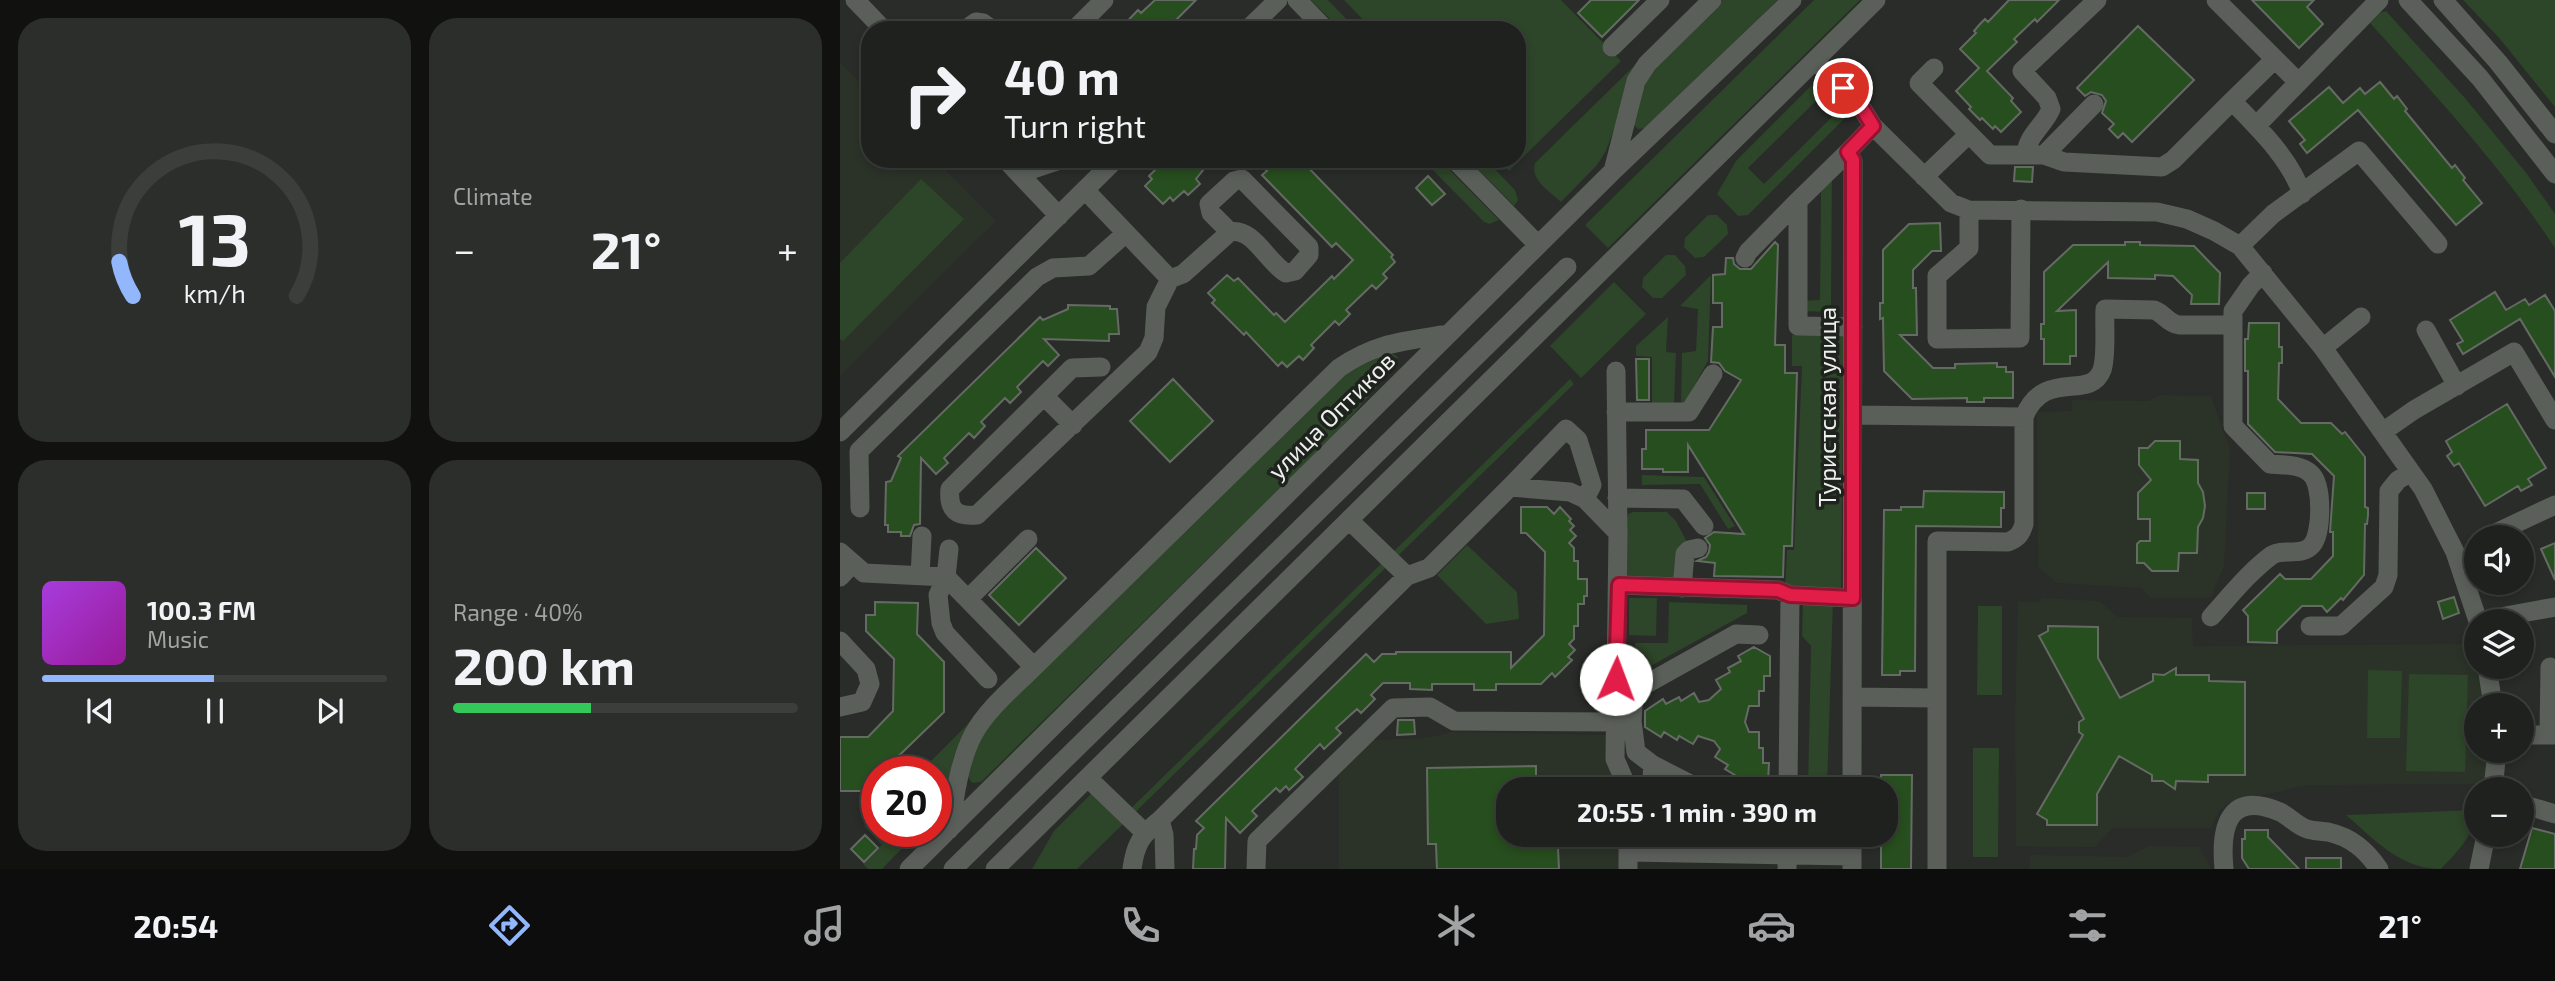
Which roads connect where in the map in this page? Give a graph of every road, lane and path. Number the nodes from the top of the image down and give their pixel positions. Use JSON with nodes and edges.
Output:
{"nodes":[{"id":1,"x":855,"y":0,"type":"edge"},
{"id":2,"x":1104,"y":0,"type":"edge"},
{"id":3,"x":1278,"y":0,"type":"edge"},
{"id":4,"x":1297,"y":0,"type":"edge"},
{"id":5,"x":1660,"y":0,"type":"edge"},
{"id":6,"x":1712,"y":0,"type":"edge"},
{"id":7,"x":1792,"y":0,"type":"edge"},
{"id":8,"x":1876,"y":0,"type":"edge"},
{"id":9,"x":2097,"y":0,"type":"edge"},
{"id":10,"x":2216,"y":0,"type":"edge"},
{"id":11,"x":2379,"y":0,"type":"edge"},
{"id":12,"x":2408,"y":0,"type":"edge"},
{"id":13,"x":2443,"y":0,"type":"edge"},
{"id":14,"x":875,"y":21,"type":"edge"},
{"id":15,"x":1083,"y":21,"type":"edge"},
{"id":16,"x":1256,"y":21,"type":"edge"},
{"id":17,"x":1317,"y":21,"type":"edge"},
{"id":18,"x":1612,"y":47,"type":"dead end"},
{"id":19,"x":1815,"y":60,"type":"junction"},
{"id":20,"x":2274,"y":60,"type":"junction"},
{"id":21,"x":1934,"y":68,"type":"dead end"},
{"id":22,"x":2298,"y":82,"type":"junction"},
{"id":23,"x":2232,"y":102,"type":"junction"},
{"id":24,"x":2094,"y":104,"type":"dead end"},
{"id":25,"x":1873,"y":126,"type":"junction"},
{"id":26,"x":2256,"y":126,"type":"junction"},
{"id":27,"x":1969,"y":134,"type":"junction"},
{"id":28,"x":2555,"y":134,"type":"edge"},
{"id":29,"x":1848,"y":152,"type":"junction"},
{"id":30,"x":2035,"y":155,"type":"junction"},
{"id":31,"x":1014,"y":168,"type":"edge"},
{"id":32,"x":1035,"y":168,"type":"edge"},
{"id":33,"x":1107,"y":168,"type":"edge"},
{"id":34,"x":1463,"y":168,"type":"edge"},
{"id":35,"x":1612,"y":171,"type":"junction"},
{"id":36,"x":2555,"y":174,"type":"edge"},
{"id":37,"x":1924,"y":177,"type":"junction"},
{"id":38,"x":1023,"y":178,"type":"junction"},
{"id":39,"x":1086,"y":190,"type":"junction"},
{"id":40,"x":2302,"y":194,"type":"junction"},
{"id":41,"x":1798,"y":201,"type":"junction"},
{"id":42,"x":1969,"y":209,"type":"junction"},
{"id":43,"x":2021,"y":209,"type":"junction"},
{"id":44,"x":1059,"y":216,"type":"junction"},
{"id":45,"x":1230,"y":232,"type":"junction"},
{"id":46,"x":1126,"y":233,"type":"junction"},
{"id":47,"x":2438,"y":244,"type":"dead end"},
{"id":48,"x":1538,"y":245,"type":"junction"},
{"id":49,"x":2240,"y":246,"type":"junction"},
{"id":50,"x":1745,"y":258,"type":"dead end"},
{"id":51,"x":1567,"y":267,"type":"dead end"},
{"id":52,"x":2263,"y":273,"type":"junction"},
{"id":53,"x":1170,"y":279,"type":"junction"},
{"id":54,"x":1156,"y":307,"type":"junction"},
{"id":55,"x":2361,"y":317,"type":"dead end"},
{"id":56,"x":1171,"y":321,"type":"dead end"},
{"id":57,"x":2233,"y":326,"type":"junction"},
{"id":58,"x":1853,"y":327,"type":"junction"},
{"id":59,"x":2426,"y":330,"type":"dead end"},
{"id":60,"x":1449,"y":334,"type":"junction"},
{"id":61,"x":2323,"y":348,"type":"junction"},
{"id":62,"x":1101,"y":368,"type":"dead end"},
{"id":63,"x":1616,"y":371,"type":"dead end"},
{"id":64,"x":1713,"y":374,"type":"dead end"},
{"id":65,"x":2457,"y":386,"type":"junction"},
{"id":66,"x":1044,"y":396,"type":"junction"},
{"id":67,"x":1616,"y":412,"type":"junction"},
{"id":68,"x":1853,"y":415,"type":"junction"},
{"id":69,"x":2024,"y":417,"type":"junction"},
{"id":70,"x":2555,"y":420,"type":"edge"},
{"id":71,"x":1073,"y":425,"type":"junction"},
{"id":72,"x":2384,"y":431,"type":"junction"},
{"id":73,"x":840,"y":432,"type":"edge"},
{"id":74,"x":2411,"y":472,"type":"junction"},
{"id":75,"x":1510,"y":487,"type":"junction"},
{"id":76,"x":1617,"y":498,"type":"junction"},
{"id":77,"x":1585,"y":499,"type":"junction"},
{"id":78,"x":2555,"y":505,"type":"edge"},
{"id":79,"x":860,"y":508,"type":"dead end"},
{"id":80,"x":1349,"y":520,"type":"junction"},
{"id":81,"x":2512,"y":525,"type":"edge"},
{"id":82,"x":1704,"y":526,"type":"dead end"},
{"id":83,"x":1618,"y":533,"type":"junction"},
{"id":84,"x":922,"y":536,"type":"dead end"},
{"id":85,"x":1028,"y":539,"type":"dead end"},
{"id":86,"x":1698,"y":548,"type":"dead end"},
{"id":87,"x":2464,"y":548,"type":"edge"},
{"id":88,"x":949,"y":550,"type":"dead end"},
{"id":89,"x":2455,"y":552,"type":"junction"},
{"id":90,"x":1228,"y":553,"type":"junction"},
{"id":91,"x":844,"y":564,"type":"edge"},
{"id":92,"x":920,"y":576,"type":"junction"},
{"id":93,"x":1253,"y":576,"type":"junction"},
{"id":94,"x":1407,"y":576,"type":"junction"},
{"id":95,"x":946,"y":577,"type":"junction"},
{"id":96,"x":1619,"y":585,"type":"junction"},
{"id":97,"x":1682,"y":588,"type":"junction"},
{"id":98,"x":1790,"y":595,"type":"junction"},
{"id":99,"x":1853,"y":598,"type":"junction"},
{"id":100,"x":968,"y":599,"type":"junction"},
{"id":101,"x":2555,"y":607,"type":"edge"},
{"id":102,"x":2474,"y":609,"type":"edge"},
{"id":103,"x":2534,"y":611,"type":"edge"},
{"id":104,"x":2211,"y":617,"type":"dead end"},
{"id":105,"x":2311,"y":626,"type":"dead end"},
{"id":106,"x":1759,"y":635,"type":"dead end"},
{"id":107,"x":840,"y":641,"type":"edge"},
{"id":108,"x":1034,"y":667,"type":"junction"},
{"id":109,"x":2550,"y":667,"type":"dead end"},
{"id":110,"x":988,"y":679,"type":"dead end"},
{"id":111,"x":1852,"y":696,"type":"junction"},
{"id":112,"x":1936,"y":698,"type":"junction"},
{"id":113,"x":840,"y":707,"type":"edge"},
{"id":114,"x":1615,"y":722,"type":"junction"},
{"id":115,"x":2534,"y":734,"type":"edge"},
{"id":116,"x":2552,"y":735,"type":"edge"},
{"id":117,"x":1653,"y":765,"type":"junction"},
{"id":118,"x":1623,"y":777,"type":"edge"},
{"id":119,"x":1652,"y":777,"type":"edge"},
{"id":120,"x":1676,"y":777,"type":"edge"},
{"id":121,"x":1788,"y":777,"type":"edge"},
{"id":122,"x":1852,"y":777,"type":"edge"},
{"id":123,"x":1088,"y":778,"type":"junction"},
{"id":124,"x":2534,"y":808,"type":"edge"},
{"id":125,"x":2555,"y":814,"type":"edge"},
{"id":126,"x":952,"y":815,"type":"edge"},
{"id":127,"x":1152,"y":826,"type":"junction"},
{"id":128,"x":952,"y":827,"type":"edge"},
{"id":129,"x":932,"y":847,"type":"edge"},
{"id":130,"x":2484,"y":847,"type":"edge"},
{"id":131,"x":1628,"y":852,"type":"edge"},
{"id":132,"x":1787,"y":862,"type":"edge"},
{"id":133,"x":1852,"y":863,"type":"edge"},
{"id":134,"x":909,"y":869,"type":"edge"},
{"id":135,"x":953,"y":869,"type":"edge"},
{"id":136,"x":995,"y":869,"type":"edge"},
{"id":137,"x":1132,"y":869,"type":"edge"},
{"id":138,"x":1165,"y":869,"type":"edge"},
{"id":139,"x":1256,"y":869,"type":"edge"},
{"id":140,"x":1937,"y":869,"type":"edge"},
{"id":141,"x":2224,"y":869,"type":"edge"},
{"id":142,"x":2379,"y":869,"type":"edge"},
{"id":143,"x":2479,"y":869,"type":"edge"}],
"edges":[{"from":1,"to":14,"type":"street"},
{"from":2,"to":15,"type":"street"},
{"from":3,"to":16,"type":"street"},
{"from":4,"to":17,"type":"street"},
{"from":5,"to":18,"type":"street"},
{"from":6,"to":35,"type":"street"},
{"from":7,"to":35,"type":"street","name":"улица Оптиков"},
{"from":8,"to":19,"type":"street"},
{"from":9,"to":30,"type":"street"},
{"from":10,"to":20,"type":"street"},
{"from":11,"to":22,"type":"street"},
{"from":12,"to":36,"type":"street"},
{"from":13,"to":28,"type":"street"},
{"from":19,"to":25,"type":"street"},
{"from":19,"to":80,"type":"street"},
{"from":20,"to":22,"type":"street"},
{"from":20,"to":23,"type":"street"},
{"from":21,"to":27,"type":"street"},
{"from":22,"to":26,"type":"street"},
{"from":23,"to":26,"type":"street"},
{"from":23,"to":30,"type":"street"},
{"from":24,"to":30,"type":"street"},
{"from":25,"to":29,"type":"street"},
{"from":25,"to":37,"type":"street"},
{"from":26,"to":40,"type":"street"},
{"from":27,"to":30,"type":"street"},
{"from":27,"to":37,"type":"street"},
{"from":29,"to":41,"type":"street"},
{"from":29,"to":58,"type":"street","name":"Туристская улица"},
{"from":31,"to":38,"type":"street"},
{"from":32,"to":38,"type":"street"},
{"from":33,"to":39,"type":"street"},
{"from":34,"to":48,"type":"street"},
{"from":35,"to":48,"type":"street","name":"улица Оптиков"},
{"from":37,"to":42,"type":"street"},
{"from":38,"to":44,"type":"street"},
{"from":39,"to":44,"type":"street"},
{"from":39,"to":46,"type":"street"},
{"from":40,"to":47,"type":"street"},
{"from":40,"to":49,"type":"street"},
{"from":41,"to":50,"type":"street"},
{"from":41,"to":58,"type":"street"},
{"from":42,"to":43,"type":"street"},
{"from":42,"to":43,"type":"street"},
{"from":43,"to":49,"type":"street"},
{"from":44,"to":73,"type":"street"},
{"from":45,"to":45,"type":"street"},
{"from":45,"to":53,"type":"street"},
{"from":46,"to":53,"type":"street"},
{"from":46,"to":79,"type":"street"},
{"from":48,"to":60,"type":"street","name":"улица Оптиков"},
{"from":49,"to":52,"type":"street"},
{"from":51,"to":93,"type":"street"},
{"from":52,"to":57,"type":"street"},
{"from":52,"to":61,"type":"street"},
{"from":53,"to":54,"type":"street"},
{"from":54,"to":56,"type":"street"},
{"from":54,"to":71,"type":"street"},
{"from":55,"to":61,"type":"street"},
{"from":57,"to":69,"type":"street"},
{"from":57,"to":104,"type":"street"},
{"from":58,"to":68,"type":"street","name":"Туристская улица"},
{"from":59,"to":65,"type":"street"},
{"from":60,"to":90,"type":"street","name":"улица Оптиков"},
{"from":60,"to":108,"type":"street"},
{"from":61,"to":72,"type":"street"},
{"from":62,"to":66,"type":"street"},
{"from":63,"to":67,"type":"street"},
{"from":64,"to":67,"type":"street"},
{"from":65,"to":70,"type":"street"},
{"from":65,"to":72,"type":"street"},
{"from":66,"to":71,"type":"street"},
{"from":66,"to":71,"type":"street"},
{"from":67,"to":76,"type":"street"},
{"from":68,"to":69,"type":"street"},
{"from":68,"to":99,"type":"street","name":"Туристская улица"},
{"from":69,"to":112,"type":"street"},
{"from":72,"to":74,"type":"street"},
{"from":74,"to":89,"type":"street"},
{"from":74,"to":105,"type":"street"},
{"from":75,"to":77,"type":"street"},
{"from":75,"to":77,"type":"street"},
{"from":75,"to":94,"type":"street"},
{"from":76,"to":82,"type":"street"},
{"from":76,"to":83,"type":"street"},
{"from":77,"to":83,"type":"street"},
{"from":78,"to":81,"type":"street"},
{"from":80,"to":94,"type":"street"},
{"from":80,"to":123,"type":"street"},
{"from":83,"to":96,"type":"street"},
{"from":84,"to":92,"type":"street"},
{"from":85,"to":100,"type":"street"},
{"from":86,"to":97,"type":"street"},
{"from":87,"to":89,"type":"street"},
{"from":88,"to":95,"type":"street"},
{"from":89,"to":102,"type":"street"},
{"from":90,"to":93,"type":"street"},
{"from":90,"to":128,"type":"street","name":"улица Оптиков"},
{"from":91,"to":92,"type":"street"},
{"from":92,"to":95,"type":"street"},
{"from":93,"to":135,"type":"street"},
{"from":94,"to":127,"type":"street"},
{"from":95,"to":100,"type":"street"},
{"from":95,"to":110,"type":"street"},
{"from":96,"to":97,"type":"street"},
{"from":96,"to":114,"type":"street"},
{"from":97,"to":98,"type":"street"},
{"from":98,"to":99,"type":"street"},
{"from":98,"to":121,"type":"street"},
{"from":99,"to":111,"type":"street","name":"Туристская улица"},
{"from":100,"to":108,"type":"street"},
{"from":101,"to":103,"type":"street"},
{"from":106,"to":117,"type":"street"},
{"from":107,"to":113,"type":"street"},
{"from":108,"to":126,"type":"street"},
{"from":109,"to":116,"type":"street"},
{"from":111,"to":112,"type":"street"},
{"from":111,"to":122,"type":"street","name":"Туристская улица"},
{"from":112,"to":140,"type":"street"},
{"from":114,"to":118,"type":"street"},
{"from":114,"to":139,"type":"street"},
{"from":115,"to":116,"type":"street"},
{"from":117,"to":119,"type":"street"},
{"from":117,"to":120,"type":"street"},
{"from":123,"to":127,"type":"street"},
{"from":123,"to":136,"type":"street"},
{"from":124,"to":125,"type":"street"},
{"from":127,"to":137,"type":"street"},
{"from":127,"to":138,"type":"street"},
{"from":129,"to":134,"type":"street","name":"улица Оптиков"},
{"from":130,"to":143,"type":"street"},
{"from":131,"to":132,"type":"street"},
{"from":132,"to":133,"type":"street"},
{"from":141,"to":142,"type":"street"}]}
